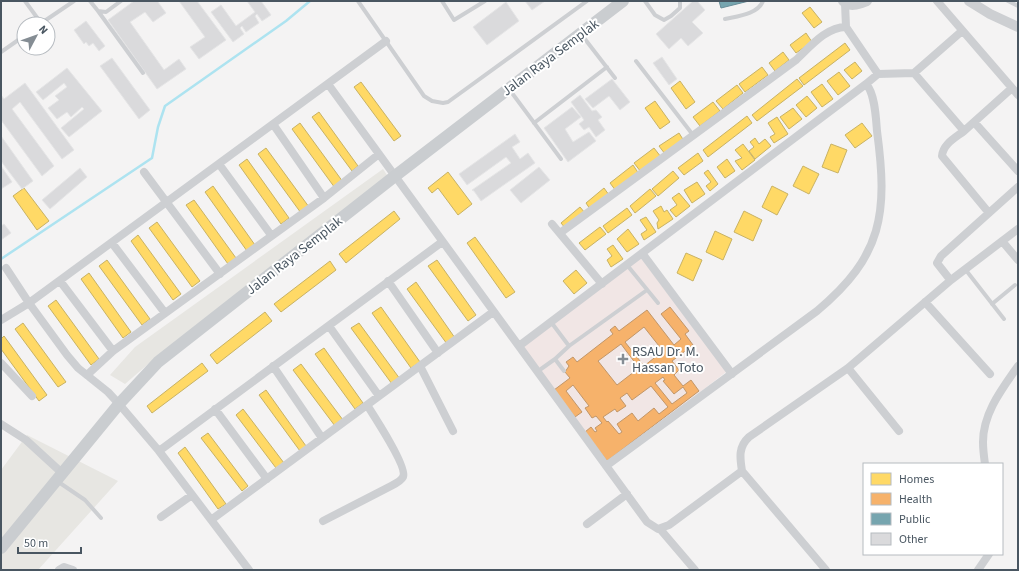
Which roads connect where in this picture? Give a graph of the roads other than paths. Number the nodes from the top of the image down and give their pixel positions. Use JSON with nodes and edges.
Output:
{"nodes":[{"id":1,"x":25,"y":1,"type":"edge"},
{"id":2,"x":74,"y":1,"type":"edge"},
{"id":3,"x":90,"y":1,"type":"edge"},
{"id":4,"x":121,"y":1,"type":"edge"},
{"id":5,"x":358,"y":1,"type":"edge"},
{"id":6,"x":442,"y":1,"type":"edge"},
{"id":7,"x":485,"y":1,"type":"edge"},
{"id":8,"x":587,"y":1,"type":"edge"},
{"id":9,"x":624,"y":1,"type":"edge"},
{"id":10,"x":645,"y":1,"type":"edge"},
{"id":11,"x":680,"y":1,"type":"edge"},
{"id":12,"x":763,"y":1,"type":"edge"},
{"id":13,"x":867,"y":1,"type":"edge"},
{"id":14,"x":937,"y":1,"type":"edge"},
{"id":15,"x":969,"y":1,"type":"edge"},
{"id":16,"x":1008,"y":1,"type":"edge"},
{"id":17,"x":844,"y":2,"type":"edge"},
{"id":18,"x":943,"y":5,"type":"edge"},
{"id":19,"x":1018,"y":6,"type":"edge"},
{"id":20,"x":98,"y":11,"type":"junction"},
{"id":21,"x":35,"y":16,"type":"edge"},
{"id":22,"x":52,"y":16,"type":"edge"},
{"id":23,"x":725,"y":19,"type":"dead end"},
{"id":24,"x":846,"y":27,"type":"junction"},
{"id":25,"x":1018,"y":27,"type":"edge"},
{"id":26,"x":962,"y":30,"type":"junction"},
{"id":27,"x":581,"y":34,"type":"junction"},
{"id":28,"x":16,"y":42,"type":"edge"},
{"id":29,"x":386,"y":42,"type":"junction"},
{"id":30,"x":1,"y":52,"type":"edge"},
{"id":31,"x":636,"y":61,"type":"dead end"},
{"id":32,"x":607,"y":67,"type":"junction"},
{"id":33,"x":142,"y":73,"type":"dead end"},
{"id":34,"x":914,"y":73,"type":"junction"},
{"id":35,"x":878,"y":74,"type":"junction"},
{"id":36,"x":615,"y":78,"type":"dead end"},
{"id":37,"x":328,"y":84,"type":"junction"},
{"id":38,"x":866,"y":84,"type":"junction"},
{"id":39,"x":509,"y":88,"type":"junction"},
{"id":40,"x":1012,"y":88,"type":"junction"},
{"id":41,"x":1018,"y":95,"type":"edge"},
{"id":42,"x":974,"y":122,"type":"junction"},
{"id":43,"x":534,"y":123,"type":"junction"},
{"id":44,"x":273,"y":124,"type":"junction"},
{"id":45,"x":964,"y":131,"type":"junction"},
{"id":46,"x":693,"y":135,"type":"junction"},
{"id":47,"x":379,"y":154,"type":"junction"},
{"id":48,"x":561,"y":159,"type":"dead end"},
{"id":49,"x":219,"y":164,"type":"junction"},
{"id":50,"x":1018,"y":171,"type":"edge"},
{"id":51,"x":144,"y":172,"type":"dead end"},
{"id":52,"x":396,"y":176,"type":"junction"},
{"id":53,"x":1018,"y":187,"type":"edge"},
{"id":54,"x":324,"y":198,"type":"junction"},
{"id":55,"x":166,"y":202,"type":"junction"},
{"id":56,"x":989,"y":212,"type":"junction"},
{"id":57,"x":552,"y":224,"type":"dead end"},
{"id":58,"x":1018,"y":229,"type":"edge"},
{"id":59,"x":560,"y":233,"type":"junction"},
{"id":60,"x":271,"y":235,"type":"junction"},
{"id":61,"x":1002,"y":241,"type":"junction"},
{"id":62,"x":112,"y":242,"type":"junction"},
{"id":63,"x":442,"y":242,"type":"junction"},
{"id":64,"x":642,"y":254,"type":"junction"},
{"id":65,"x":1018,"y":260,"type":"edge"},
{"id":66,"x":627,"y":265,"type":"junction"},
{"id":67,"x":6,"y":268,"type":"dead end"},
{"id":68,"x":965,"y":269,"type":"junction"},
{"id":69,"x":220,"y":274,"type":"junction"},
{"id":70,"x":948,"y":277,"type":"dead end"},
{"id":71,"x":60,"y":281,"type":"junction"},
{"id":72,"x":388,"y":281,"type":"junction"},
{"id":73,"x":602,"y":284,"type":"junction"},
{"id":74,"x":1015,"y":285,"type":"dead end"},
{"id":75,"x":647,"y":290,"type":"junction"},
{"id":76,"x":925,"y":302,"type":"junction"},
{"id":77,"x":29,"y":303,"type":"junction"},
{"id":78,"x":658,"y":303,"type":"dead end"},
{"id":79,"x":992,"y":304,"type":"junction"},
{"id":80,"x":493,"y":312,"type":"junction"},
{"id":81,"x":164,"y":313,"type":"junction"},
{"id":82,"x":1004,"y":319,"type":"dead end"},
{"id":83,"x":1,"y":320,"type":"edge"},
{"id":84,"x":551,"y":322,"type":"junction"},
{"id":85,"x":329,"y":326,"type":"junction"},
{"id":86,"x":519,"y":346,"type":"junction"},
{"id":87,"x":569,"y":346,"type":"junction"},
{"id":88,"x":113,"y":351,"type":"junction"},
{"id":89,"x":438,"y":353,"type":"junction"},
{"id":90,"x":555,"y":359,"type":"junction"},
{"id":91,"x":1,"y":363,"type":"edge"},
{"id":92,"x":273,"y":366,"type":"junction"},
{"id":93,"x":420,"y":366,"type":"junction"},
{"id":94,"x":1018,"y":366,"type":"edge"},
{"id":95,"x":848,"y":368,"type":"junction"},
{"id":96,"x":541,"y":369,"type":"dead end"},
{"id":97,"x":564,"y":371,"type":"dead end"},
{"id":98,"x":732,"y":374,"type":"junction"},
{"id":99,"x":990,"y":374,"type":"dead end"},
{"id":100,"x":87,"y":375,"type":"junction"},
{"id":101,"x":32,"y":396,"type":"dead end"},
{"id":102,"x":379,"y":396,"type":"junction"},
{"id":103,"x":119,"y":404,"type":"junction"},
{"id":104,"x":367,"y":405,"type":"junction"},
{"id":105,"x":216,"y":409,"type":"junction"},
{"id":106,"x":1,"y":424,"type":"edge"},
{"id":107,"x":453,"y":431,"type":"dead end"},
{"id":108,"x":899,"y":431,"type":"dead end"},
{"id":109,"x":322,"y":438,"type":"junction"},
{"id":110,"x":159,"y":451,"type":"junction"},
{"id":111,"x":985,"y":463,"type":"edge"},
{"id":112,"x":606,"y":466,"type":"junction"},
{"id":113,"x":742,"y":472,"type":"junction"},
{"id":114,"x":59,"y":476,"type":"junction"},
{"id":115,"x":267,"y":479,"type":"junction"},
{"id":116,"x":192,"y":494,"type":"junction"},
{"id":117,"x":626,"y":494,"type":"junction"},
{"id":118,"x":161,"y":516,"type":"dead end"},
{"id":119,"x":100,"y":518,"type":"dead end"},
{"id":120,"x":211,"y":520,"type":"junction"},
{"id":121,"x":323,"y":522,"type":"dead end"},
{"id":122,"x":587,"y":524,"type":"dead end"},
{"id":123,"x":660,"y":529,"type":"junction"},
{"id":124,"x":2,"y":544,"type":"edge"},
{"id":125,"x":987,"y":555,"type":"edge"},
{"id":126,"x":59,"y":570,"type":"edge"},
{"id":127,"x":73,"y":570,"type":"edge"},
{"id":128,"x":250,"y":570,"type":"edge"},
{"id":129,"x":695,"y":570,"type":"edge"},
{"id":130,"x":826,"y":570,"type":"edge"},
{"id":131,"x":978,"y":570,"type":"edge"}],
"edges":[{"from":1,"to":21,"type":"lane"},
{"from":2,"to":22,"type":"lane"},
{"from":3,"to":20,"type":"lane"},
{"from":4,"to":20,"type":"lane"},
{"from":5,"to":29,"type":"lane"},
{"from":6,"to":7,"type":"lane"},
{"from":8,"to":29,"type":"lane"},
{"from":9,"to":27,"type":"main road","name":"Jalan Raya Semplak"},
{"from":10,"to":11,"type":"lane"},
{"from":12,"to":23,"type":"lane"},
{"from":13,"to":17,"type":"street"},
{"from":14,"to":18,"type":"street"},
{"from":15,"to":25,"type":"street"},
{"from":16,"to":19,"type":"lane"},
{"from":17,"to":24,"type":"street"},
{"from":18,"to":26,"type":"street"},
{"from":20,"to":33,"type":"lane"},
{"from":24,"to":35,"type":"street"},
{"from":24,"to":46,"type":"street"},
{"from":26,"to":34,"type":"street"},
{"from":26,"to":40,"type":"street"},
{"from":27,"to":32,"type":"lane"},
{"from":27,"to":39,"type":"main road","name":"Jalan Raya Semplak"},
{"from":28,"to":30,"type":"lane"},
{"from":29,"to":37,"type":"street"},
{"from":31,"to":46,"type":"lane"},
{"from":32,"to":36,"type":"lane"},
{"from":32,"to":43,"type":"lane"},
{"from":34,"to":35,"type":"street"},
{"from":34,"to":45,"type":"street"},
{"from":35,"to":38,"type":"street"},
{"from":37,"to":44,"type":"street"},
{"from":37,"to":47,"type":"street"},
{"from":38,"to":64,"type":"street"},
{"from":38,"to":98,"type":"street"},
{"from":39,"to":43,"type":"lane"},
{"from":39,"to":52,"type":"main road","name":"Jalan Raya Semplak"},
{"from":40,"to":41,"type":"street"},
{"from":40,"to":42,"type":"street"},
{"from":42,"to":45,"type":"street"},
{"from":42,"to":50,"type":"street"},
{"from":43,"to":48,"type":"lane"},
{"from":44,"to":49,"type":"street"},
{"from":44,"to":54,"type":"street"},
{"from":45,"to":56,"type":"street"},
{"from":46,"to":59,"type":"street"},
{"from":47,"to":52,"type":"street"},
{"from":47,"to":54,"type":"street"},
{"from":49,"to":55,"type":"street"},
{"from":49,"to":60,"type":"street"},
{"from":51,"to":55,"type":"street"},
{"from":52,"to":63,"type":"street"},
{"from":52,"to":103,"type":"main road","name":"Jalan Raya Semplak"},
{"from":53,"to":56,"type":"street"},
{"from":54,"to":60,"type":"street"},
{"from":55,"to":62,"type":"street"},
{"from":55,"to":69,"type":"street"},
{"from":56,"to":70,"type":"street"},
{"from":57,"to":59,"type":"street"},
{"from":58,"to":61,"type":"street"},
{"from":59,"to":73,"type":"street"},
{"from":60,"to":69,"type":"street"},
{"from":61,"to":65,"type":"street"},
{"from":61,"to":68,"type":"street"},
{"from":62,"to":71,"type":"street"},
{"from":62,"to":81,"type":"street"},
{"from":63,"to":72,"type":"street"},
{"from":63,"to":80,"type":"street"},
{"from":64,"to":66,"type":"street"},
{"from":64,"to":98,"type":"street"},
{"from":66,"to":73,"type":"street"},
{"from":66,"to":75,"type":"lane"},
{"from":67,"to":77,"type":"street"},
{"from":68,"to":76,"type":"street"},
{"from":68,"to":79,"type":"lane"},
{"from":69,"to":81,"type":"street"},
{"from":71,"to":77,"type":"street"},
{"from":71,"to":88,"type":"street"},
{"from":72,"to":85,"type":"street"},
{"from":72,"to":89,"type":"street"},
{"from":73,"to":84,"type":"street"},
{"from":74,"to":79,"type":"lane"},
{"from":75,"to":78,"type":"lane"},
{"from":75,"to":87,"type":"lane"},
{"from":76,"to":95,"type":"street"},
{"from":76,"to":99,"type":"street"},
{"from":77,"to":83,"type":"street"},
{"from":77,"to":100,"type":"street"},
{"from":79,"to":82,"type":"lane"},
{"from":80,"to":86,"type":"street"},
{"from":80,"to":89,"type":"street"},
{"from":81,"to":88,"type":"street"},
{"from":84,"to":86,"type":"street"},
{"from":84,"to":87,"type":"lane"},
{"from":85,"to":92,"type":"street"},
{"from":85,"to":102,"type":"street"},
{"from":86,"to":112,"type":"street"},
{"from":87,"to":90,"type":"lane"},
{"from":88,"to":100,"type":"street"},
{"from":89,"to":93,"type":"street"},
{"from":90,"to":96,"type":"lane"},
{"from":90,"to":97,"type":"lane"},
{"from":91,"to":101,"type":"street"},
{"from":92,"to":105,"type":"street"},
{"from":92,"to":109,"type":"street"},
{"from":93,"to":102,"type":"street"},
{"from":93,"to":107,"type":"street"},
{"from":94,"to":111,"type":"street"},
{"from":95,"to":108,"type":"street"},
{"from":95,"to":113,"type":"street"},
{"from":98,"to":112,"type":"street"},
{"from":100,"to":103,"type":"street"},
{"from":102,"to":104,"type":"street"},
{"from":103,"to":110,"type":"street"},
{"from":103,"to":114,"type":"main road","name":"Jalan Raya Semplak"},
{"from":104,"to":109,"type":"street"},
{"from":104,"to":121,"type":"street"},
{"from":105,"to":110,"type":"street"},
{"from":105,"to":115,"type":"street"},
{"from":106,"to":114,"type":"street"},
{"from":109,"to":115,"type":"street"},
{"from":110,"to":116,"type":"street"},
{"from":112,"to":117,"type":"street"},
{"from":113,"to":123,"type":"street"},
{"from":113,"to":130,"type":"street"},
{"from":114,"to":119,"type":"lane"},
{"from":114,"to":124,"type":"main road","name":"Jalan Raya Semplak"},
{"from":115,"to":120,"type":"street"},
{"from":116,"to":118,"type":"street"},
{"from":116,"to":120,"type":"street"},
{"from":117,"to":122,"type":"street"},
{"from":117,"to":123,"type":"street"},
{"from":120,"to":128,"type":"street"},
{"from":123,"to":129,"type":"street"},
{"from":125,"to":131,"type":"street"},
{"from":126,"to":127,"type":"street"}]}
